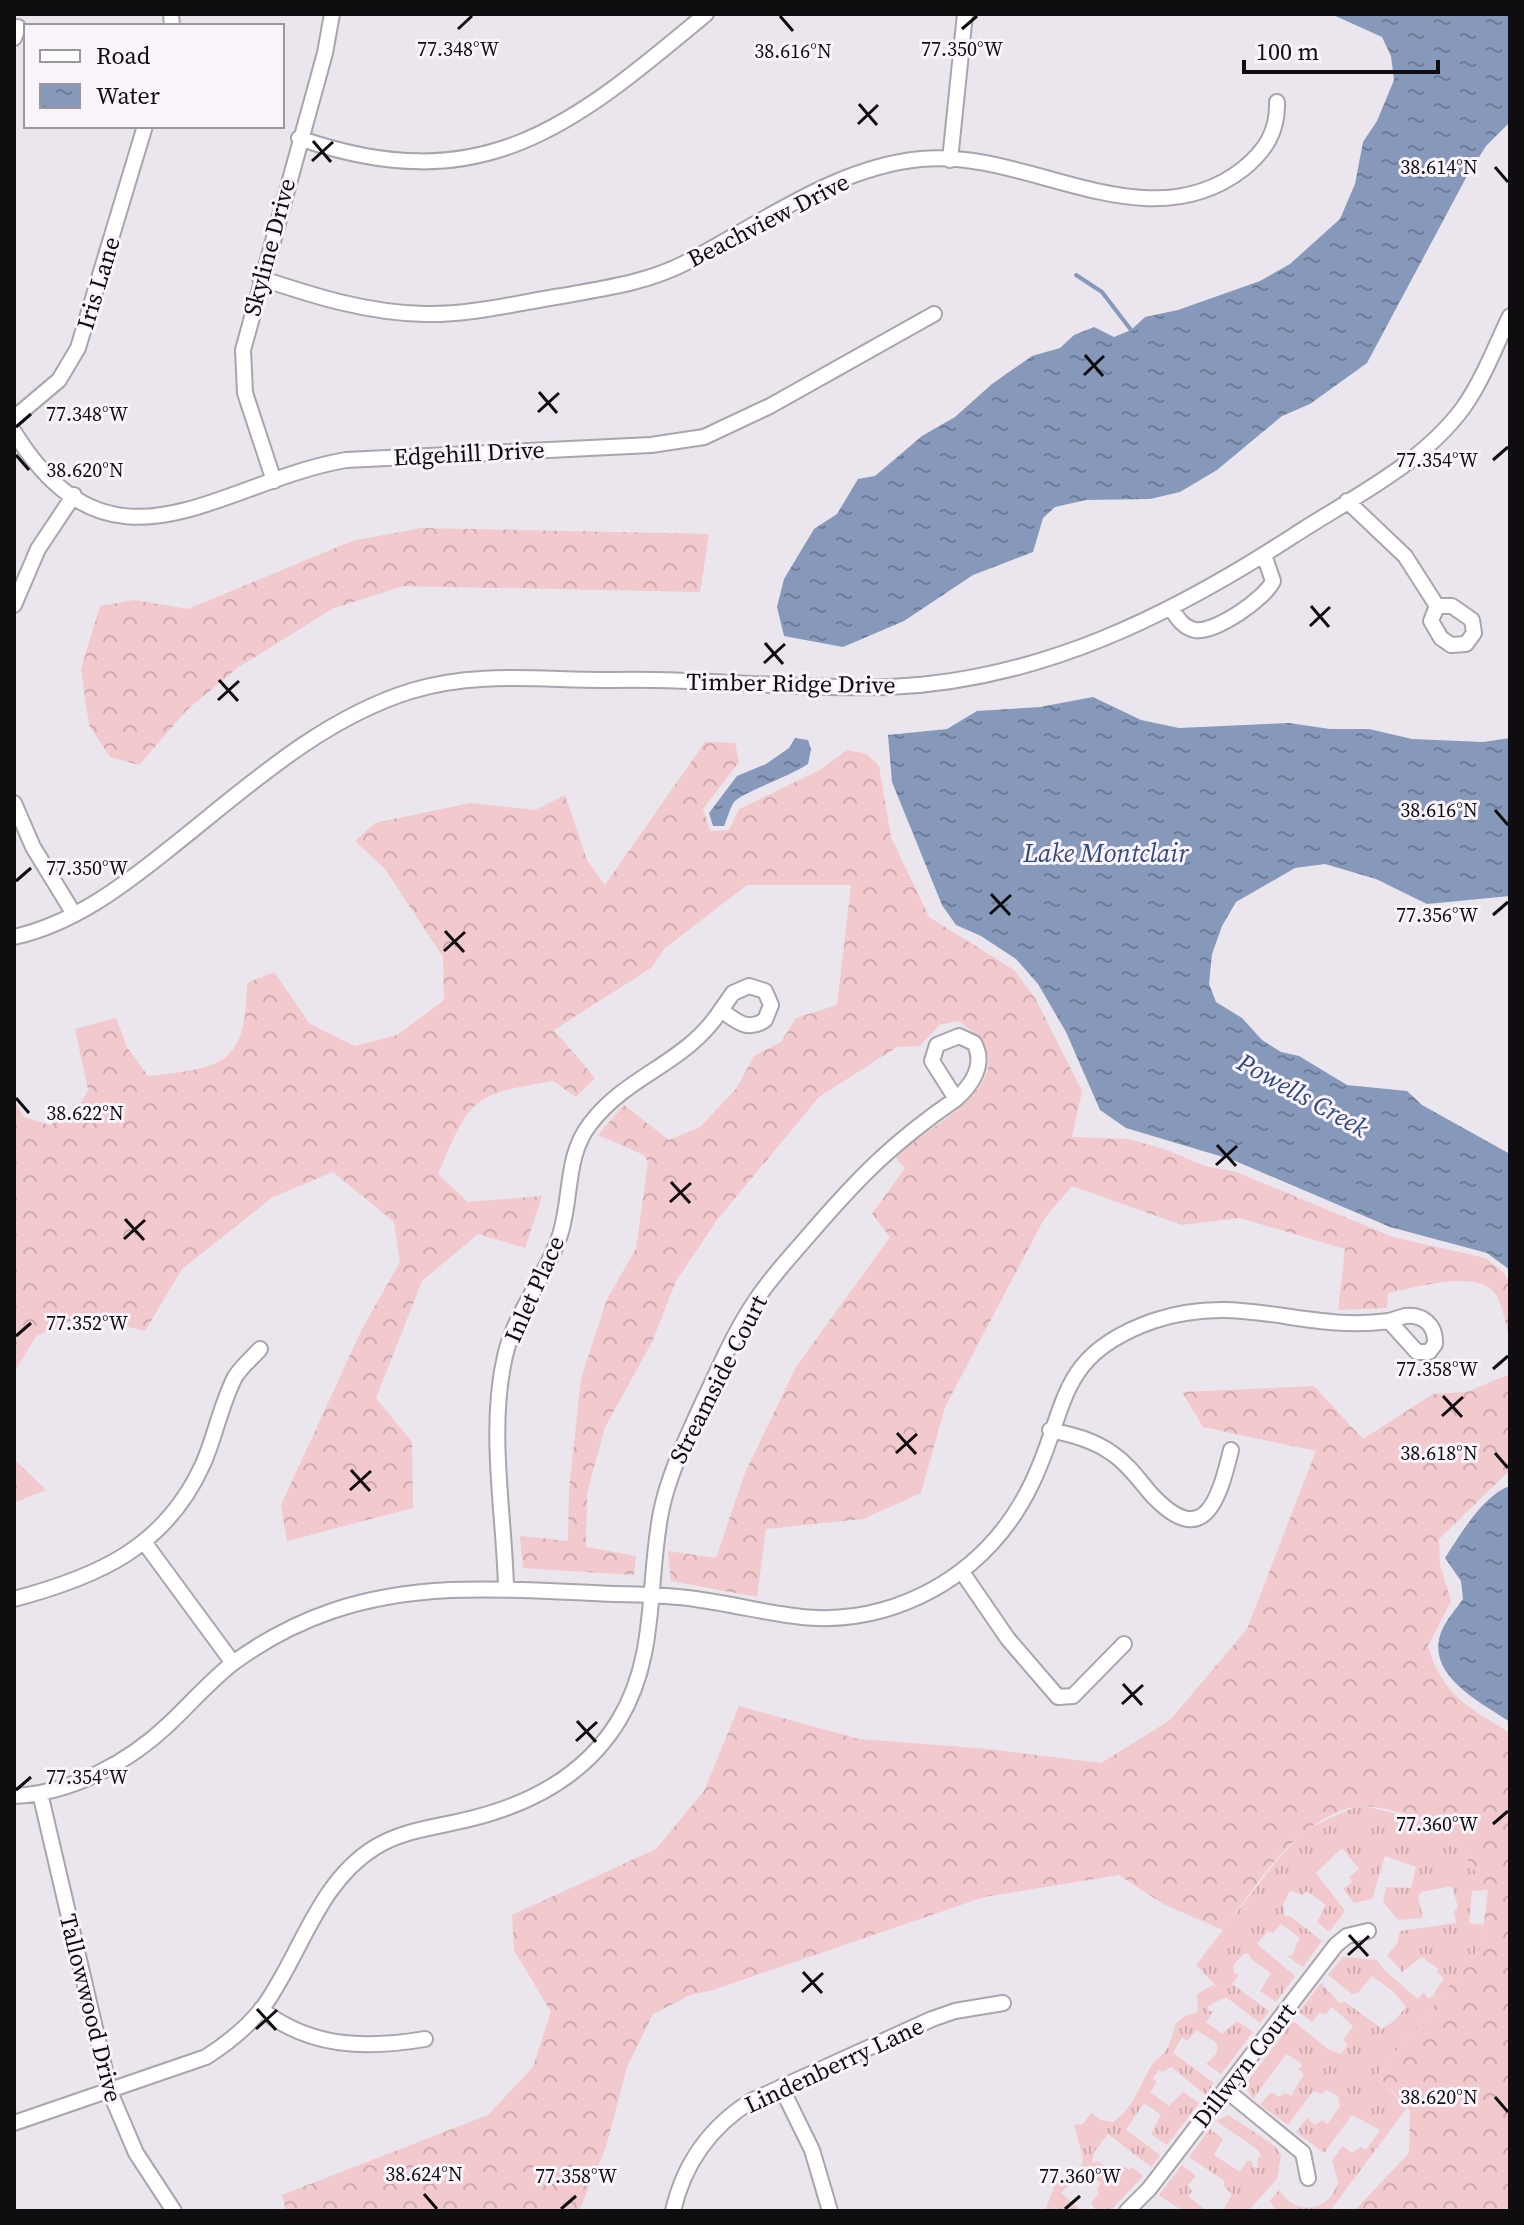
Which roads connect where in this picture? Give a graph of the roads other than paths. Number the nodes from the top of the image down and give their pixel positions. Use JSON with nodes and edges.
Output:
{"nodes":[{"id":1,"x":332,"y":14,"type":"edge"},
{"id":2,"x":706,"y":14,"type":"edge"},
{"id":3,"x":965,"y":14,"type":"edge"},
{"id":4,"x":1277,"y":102,"type":"dead end"},
{"id":5,"x":144,"y":128,"type":"edge"},
{"id":6,"x":299,"y":138,"type":"junction"},
{"id":7,"x":950,"y":160,"type":"junction"},
{"id":8,"x":260,"y":278,"type":"junction"},
{"id":9,"x":934,"y":314,"type":"dead end"},
{"id":10,"x":1510,"y":316,"type":"edge"},
{"id":11,"x":14,"y":418,"type":"edge"},
{"id":12,"x":14,"y":432,"type":"edge"},
{"id":13,"x":274,"y":481,"type":"junction"},
{"id":14,"x":74,"y":495,"type":"junction"},
{"id":15,"x":1347,"y":501,"type":"junction"},
{"id":16,"x":1264,"y":555,"type":"junction"},
{"id":17,"x":14,"y":605,"type":"edge"},
{"id":18,"x":1437,"y":606,"type":"dead end"},
{"id":19,"x":1172,"y":610,"type":"junction"},
{"id":20,"x":14,"y":803,"type":"edge"},
{"id":21,"x":74,"y":914,"type":"junction"},
{"id":22,"x":14,"y":937,"type":"edge"},
{"id":23,"x":721,"y":1010,"type":"dead end"},
{"id":24,"x":956,"y":1099,"type":"dead end"},
{"id":25,"x":1389,"y":1321,"type":"dead end"},
{"id":26,"x":260,"y":1349,"type":"dead end"},
{"id":27,"x":1050,"y":1430,"type":"junction"},
{"id":28,"x":1231,"y":1450,"type":"dead end"},
{"id":29,"x":144,"y":1542,"type":"junction"},
{"id":30,"x":962,"y":1572,"type":"junction"},
{"id":31,"x":506,"y":1587,"type":"junction"},
{"id":32,"x":651,"y":1595,"type":"junction"},
{"id":33,"x":14,"y":1599,"type":"edge"},
{"id":34,"x":1124,"y":1644,"type":"dead end"},
{"id":35,"x":233,"y":1663,"type":"junction"},
{"id":36,"x":40,"y":1793,"type":"junction"},
{"id":37,"x":14,"y":1796,"type":"edge"},
{"id":38,"x":1368,"y":1931,"type":"dead end"},
{"id":39,"x":1003,"y":2003,"type":"dead end"},
{"id":40,"x":261,"y":2009,"type":"junction"},
{"id":41,"x":425,"y":2039,"type":"dead end"},
{"id":42,"x":781,"y":2087,"type":"junction"},
{"id":43,"x":1226,"y":2090,"type":"junction"},
{"id":44,"x":110,"y":2092,"type":"junction"},
{"id":45,"x":14,"y":2123,"type":"edge"},
{"id":46,"x":1308,"y":2178,"type":"dead end"},
{"id":47,"x":174,"y":2211,"type":"edge"},
{"id":48,"x":673,"y":2211,"type":"edge"},
{"id":49,"x":830,"y":2211,"type":"edge"},
{"id":50,"x":1127,"y":2211,"type":"edge"}],
"edges":[{"from":1,"to":6,"type":"street","name":"Skyline Drive"},
{"from":2,"to":6,"type":"street"},
{"from":3,"to":7,"type":"street"},
{"from":4,"to":7,"type":"street","name":"Beachview Drive"},
{"from":5,"to":11,"type":"street","name":"Iris Lane"},
{"from":6,"to":8,"type":"street","name":"Skyline Drive"},
{"from":7,"to":8,"type":"street","name":"Beachview Drive"},
{"from":8,"to":13,"type":"street","name":"Skyline Drive"},
{"from":9,"to":13,"type":"street","name":"Edgehill Drive"},
{"from":10,"to":15,"type":"street","name":"Timber Ridge Drive"},
{"from":12,"to":14,"type":"street","name":"Edgehill Drive"},
{"from":13,"to":14,"type":"street","name":"Edgehill Drive"},
{"from":14,"to":17,"type":"street"},
{"from":15,"to":16,"type":"street","name":"Timber Ridge Drive"},
{"from":15,"to":18,"type":"street"},
{"from":16,"to":19,"type":"street","name":"Timber Ridge Drive"},
{"from":16,"to":19,"type":"street"},
{"from":19,"to":21,"type":"street","name":"Timber Ridge Drive"},
{"from":20,"to":21,"type":"street"},
{"from":21,"to":22,"type":"street","name":"Timber Ridge Drive"},
{"from":23,"to":31,"type":"street","name":"Inlet Place"},
{"from":24,"to":32,"type":"street","name":"Streamside Court"},
{"from":25,"to":27,"type":"street"},
{"from":26,"to":29,"type":"street"},
{"from":27,"to":28,"type":"street"},
{"from":27,"to":30,"type":"street"},
{"from":29,"to":33,"type":"street"},
{"from":29,"to":35,"type":"street"},
{"from":30,"to":32,"type":"street"},
{"from":30,"to":34,"type":"street"},
{"from":31,"to":32,"type":"street"},
{"from":31,"to":35,"type":"street"},
{"from":32,"to":40,"type":"street","name":"Streamside Court"},
{"from":35,"to":36,"type":"street"},
{"from":36,"to":37,"type":"street"},
{"from":36,"to":44,"type":"street","name":"Tallowwood Drive"},
{"from":38,"to":43,"type":"street","name":"Dillwyn Court"},
{"from":39,"to":42,"type":"street","name":"Lindenberry Lane"},
{"from":40,"to":41,"type":"street"},
{"from":40,"to":44,"type":"street","name":"Streamside Court"},
{"from":42,"to":48,"type":"street","name":"Lindenberry Lane"},
{"from":42,"to":49,"type":"street"},
{"from":43,"to":46,"type":"street"},
{"from":43,"to":50,"type":"street","name":"Dillwyn Court"},
{"from":44,"to":45,"type":"street","name":"Streamside Court"},
{"from":44,"to":47,"type":"street","name":"Tallowwood Drive"}]}
